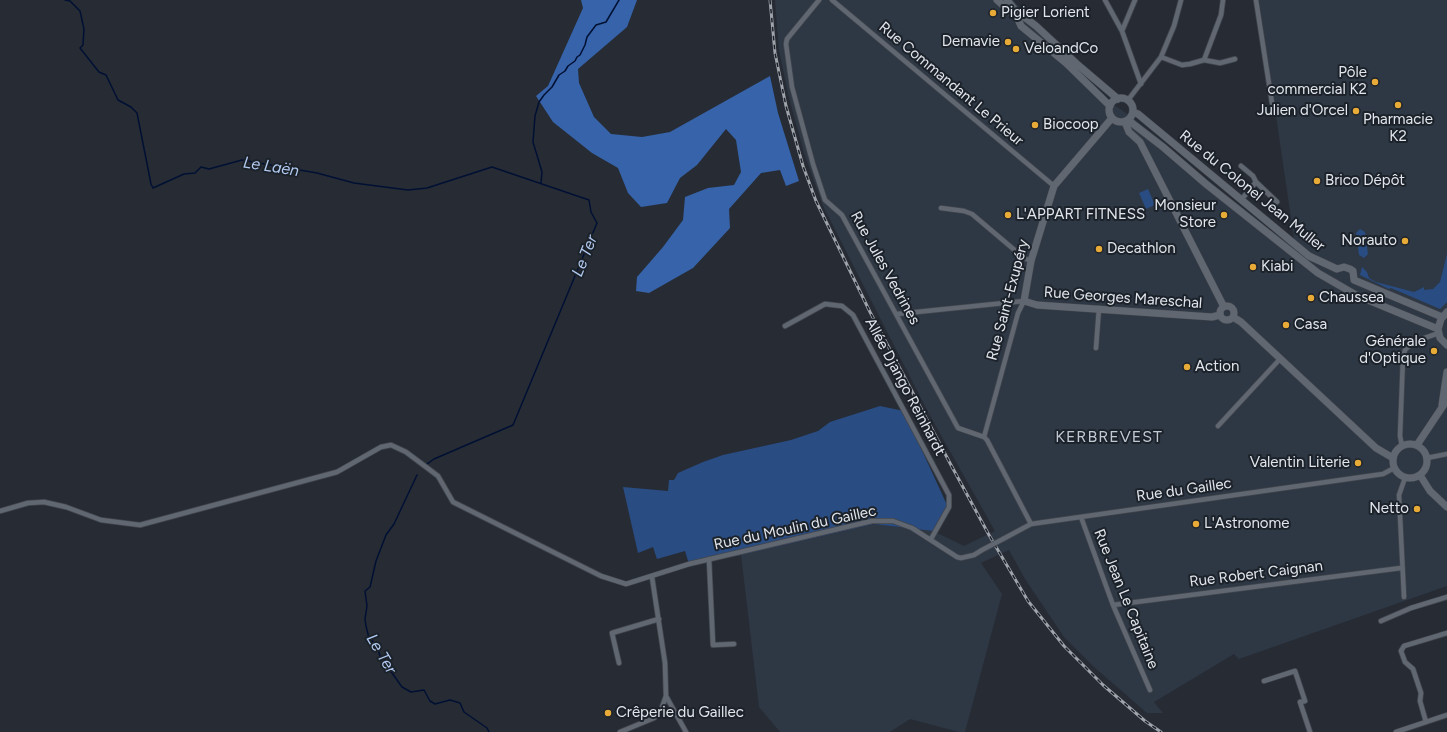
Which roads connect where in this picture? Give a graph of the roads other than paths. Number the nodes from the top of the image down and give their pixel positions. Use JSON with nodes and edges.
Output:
{"nodes":[{"id":1,"x":819,"y":0,"type":"edge"},
{"id":2,"x":832,"y":0,"type":"edge"},
{"id":3,"x":997,"y":0,"type":"edge"},
{"id":4,"x":1007,"y":0,"type":"edge"},
{"id":5,"x":1105,"y":0,"type":"edge"},
{"id":6,"x":1135,"y":0,"type":"edge"},
{"id":7,"x":1181,"y":0,"type":"edge"},
{"id":8,"x":1223,"y":0,"type":"edge"},
{"id":9,"x":1256,"y":0,"type":"edge"},
{"id":10,"x":1122,"y":31,"type":"junction"},
{"id":11,"x":1160,"y":57,"type":"junction"},
{"id":12,"x":1235,"y":59,"type":"dead end"},
{"id":13,"x":1204,"y":60,"type":"junction"},
{"id":14,"x":1141,"y":84,"type":"junction"},
{"id":15,"x":1118,"y":99,"type":"junction"},
{"id":16,"x":1128,"y":100,"type":"junction"},
{"id":17,"x":1272,"y":103,"type":"dead end"},
{"id":18,"x":1110,"y":106,"type":"junction"},
{"id":19,"x":1133,"y":112,"type":"junction"},
{"id":20,"x":1112,"y":118,"type":"junction"},
{"id":21,"x":1127,"y":121,"type":"junction"},
{"id":22,"x":1241,"y":166,"type":"dead end"},
{"id":23,"x":1256,"y":182,"type":"junction"},
{"id":24,"x":1054,"y":186,"type":"junction"},
{"id":25,"x":1241,"y":200,"type":"junction"},
{"id":26,"x":1277,"y":202,"type":"dead end"},
{"id":27,"x":941,"y":208,"type":"dead end"},
{"id":28,"x":1031,"y":260,"type":"junction"},
{"id":29,"x":1354,"y":280,"type":"junction"},
{"id":30,"x":1343,"y":288,"type":"junction"},
{"id":31,"x":1024,"y":301,"type":"junction"},
{"id":32,"x":1224,"y":307,"type":"junction"},
{"id":33,"x":1099,"y":308,"type":"junction"},
{"id":34,"x":897,"y":314,"type":"junction"},
{"id":35,"x":1220,"y":314,"type":"junction"},
{"id":36,"x":1445,"y":315,"type":"edge"},
{"id":37,"x":1233,"y":317,"type":"junction"},
{"id":38,"x":785,"y":326,"type":"dead end"},
{"id":39,"x":1438,"y":331,"type":"junction"},
{"id":40,"x":1447,"y":346,"type":"edge"},
{"id":41,"x":1096,"y":348,"type":"dead end"},
{"id":42,"x":1280,"y":359,"type":"junction"},
{"id":43,"x":1447,"y":372,"type":"edge"},
{"id":44,"x":1447,"y":400,"type":"edge"},
{"id":45,"x":1440,"y":410,"type":"junction"},
{"id":46,"x":1218,"y":426,"type":"dead end"},
{"id":47,"x":984,"y":437,"type":"junction"},
{"id":48,"x":1417,"y":445,"type":"junction"},
{"id":49,"x":1402,"y":446,"type":"junction"},
{"id":50,"x":1447,"y":454,"type":"edge"},
{"id":51,"x":1394,"y":458,"type":"junction"},
{"id":52,"x":1427,"y":458,"type":"junction"},
{"id":53,"x":1394,"y":468,"type":"junction"},
{"id":54,"x":1420,"y":476,"type":"junction"},
{"id":55,"x":1405,"y":478,"type":"junction"},
{"id":56,"x":1447,"y":507,"type":"edge"},
{"id":57,"x":0,"y":511,"type":"edge"},
{"id":58,"x":1081,"y":517,"type":"junction"},
{"id":59,"x":1031,"y":524,"type":"junction"},
{"id":60,"x":931,"y":539,"type":"junction"},
{"id":61,"x":982,"y":550,"type":"joint"},
{"id":62,"x":709,"y":559,"type":"junction"},
{"id":63,"x":1401,"y":568,"type":"junction"},
{"id":64,"x":652,"y":577,"type":"junction"},
{"id":65,"x":1404,"y":597,"type":"dead end"},
{"id":66,"x":1447,"y":597,"type":"edge"},
{"id":67,"x":1113,"y":605,"type":"junction"},
{"id":68,"x":659,"y":619,"type":"junction"},
{"id":69,"x":1381,"y":621,"type":"dead end"},
{"id":70,"x":1447,"y":633,"type":"edge"},
{"id":71,"x":734,"y":644,"type":"dead end"},
{"id":72,"x":619,"y":663,"type":"dead end"},
{"id":73,"x":1264,"y":681,"type":"dead end"},
{"id":74,"x":1150,"y":690,"type":"dead end"},
{"id":75,"x":666,"y":696,"type":"junction"},
{"id":76,"x":1447,"y":715,"type":"edge"},
{"id":77,"x":1426,"y":722,"type":"junction"},
{"id":78,"x":620,"y":732,"type":"edge"},
{"id":79,"x":686,"y":732,"type":"edge"},
{"id":80,"x":1310,"y":732,"type":"edge"},
{"id":81,"x":1396,"y":732,"type":"edge"}],
"edges":[{"from":1,"to":34,"type":"street","name":"Rue Jules Vedrines"},
{"from":2,"to":24,"type":"street","name":"Rue Commandant Le Prieur"},
{"from":3,"to":18,"type":"main road"},
{"from":4,"to":15,"type":"main road"},
{"from":5,"to":10,"type":"street"},
{"from":6,"to":10,"type":"street"},
{"from":7,"to":11,"type":"street"},
{"from":8,"to":13,"type":"street"},
{"from":9,"to":17,"type":"street"},
{"from":10,"to":14,"type":"street"},
{"from":11,"to":13,"type":"street"},
{"from":11,"to":14,"type":"street"},
{"from":12,"to":13,"type":"street"},
{"from":14,"to":16,"type":"street"},
{"from":15,"to":16,"type":"main road"},
{"from":15,"to":18,"type":"main road"},
{"from":16,"to":19,"type":"main road"},
{"from":18,"to":20,"type":"main road"},
{"from":19,"to":21,"type":"main road"},
{"from":19,"to":25,"type":"main road","name":"Rue du Colonel Jean Muller"},
{"from":20,"to":21,"type":"main road"},
{"from":20,"to":24,"type":"main road","name":"Rue Saint-Exupéry"},
{"from":21,"to":30,"type":"main road","name":"Rue du Colonel Jean Muller"},
{"from":21,"to":32,"type":"main road"},
{"from":22,"to":23,"type":"street"},
{"from":23,"to":25,"type":"street"},
{"from":23,"to":26,"type":"street"},
{"from":24,"to":28,"type":"main road","name":"Rue Saint-Exupéry"},
{"from":25,"to":29,"type":"main road","name":"Rue du Colonel Jean Muller"},
{"from":27,"to":28,"type":"street"},
{"from":28,"to":31,"type":"main road","name":"Rue Saint-Exupéry"},
{"from":29,"to":30,"type":"main road"},
{"from":29,"to":36,"type":"main road","name":"Rue du Colonel Jean Muller"},
{"from":30,"to":39,"type":"main road","name":"Rue du Colonel Jean Muller"},
{"from":31,"to":33,"type":"main road","name":"Rue Georges Mareschal"},
{"from":31,"to":34,"type":"street"},
{"from":31,"to":47,"type":"street","name":"Rue Saint-Exupéry"},
{"from":32,"to":35,"type":"main road"},
{"from":32,"to":37,"type":"main road"},
{"from":33,"to":35,"type":"main road","name":"Rue Georges Mareschal"},
{"from":33,"to":41,"type":"street"},
{"from":34,"to":47,"type":"street","name":"Rue Jules Vedrines"},
{"from":35,"to":37,"type":"main road"},
{"from":36,"to":39,"type":"main road"},
{"from":37,"to":42,"type":"main road"},
{"from":38,"to":60,"type":"street","name":"Allée Django Reinhardt"},
{"from":39,"to":40,"type":"main road"},
{"from":39,"to":49,"type":"street"},
{"from":42,"to":46,"type":"street"},
{"from":42,"to":51,"type":"main road"},
{"from":43,"to":45,"type":"main road"},
{"from":44,"to":45,"type":"main road"},
{"from":45,"to":48,"type":"main road"},
{"from":47,"to":59,"type":"street"},
{"from":48,"to":49,"type":"main road"},
{"from":48,"to":52,"type":"main road"},
{"from":49,"to":51,"type":"main road"},
{"from":50,"to":52,"type":"street"},
{"from":51,"to":53,"type":"main road"},
{"from":52,"to":54,"type":"main road"},
{"from":53,"to":55,"type":"main road"},
{"from":53,"to":58,"type":"street","name":"Rue du Gaillec"},
{"from":54,"to":55,"type":"main road"},
{"from":54,"to":56,"type":"main road"},
{"from":55,"to":63,"type":"street"},
{"from":57,"to":64,"type":"street","name":"Rue du Moulin du Gaillec"},
{"from":58,"to":59,"type":"street","name":"Rue du Gaillec"},
{"from":58,"to":67,"type":"street","name":"Rue Jean Le Capitaine"},
{"from":59,"to":61,"type":"street","name":"Rue du Gaillec","bridge":true},
{"from":60,"to":61,"type":"street","name":"Rue du Moulin du Gaillec"},
{"from":60,"to":62,"type":"street","name":"Rue du Moulin du Gaillec"},
{"from":62,"to":64,"type":"street","name":"Rue du Moulin du Gaillec"},
{"from":62,"to":71,"type":"street"},
{"from":63,"to":65,"type":"street"},
{"from":63,"to":67,"type":"street","name":"Rue Robert Caignan"},
{"from":64,"to":68,"type":"street"},
{"from":66,"to":69,"type":"street"},
{"from":67,"to":74,"type":"street","name":"Rue Jean Le Capitaine"},
{"from":68,"to":72,"type":"street"},
{"from":68,"to":75,"type":"street"},
{"from":70,"to":77,"type":"street"},
{"from":73,"to":80,"type":"street"},
{"from":75,"to":78,"type":"street"},
{"from":75,"to":79,"type":"street"},
{"from":76,"to":77,"type":"street"},
{"from":77,"to":81,"type":"street"}]}
